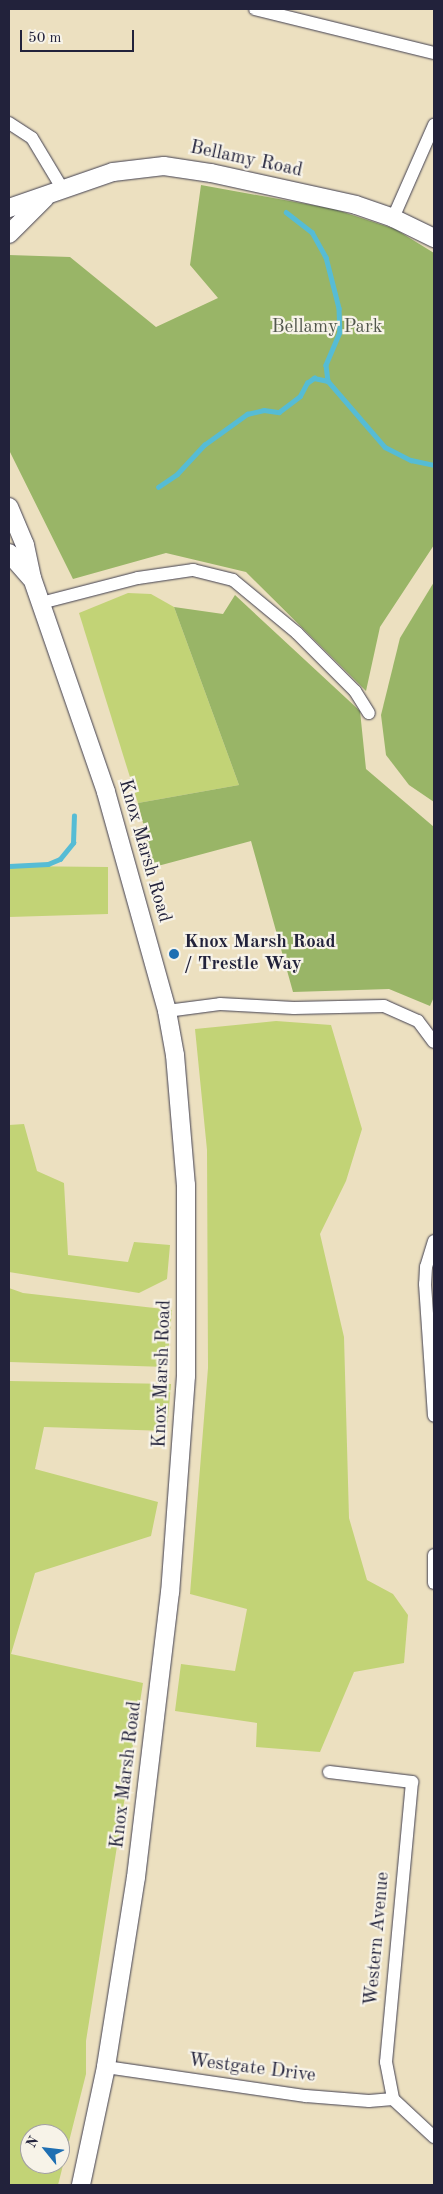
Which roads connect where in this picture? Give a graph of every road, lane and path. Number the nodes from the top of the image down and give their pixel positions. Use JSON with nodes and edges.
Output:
{"nodes":[{"id":1,"x":255,"y":9,"type":"edge"},
{"id":2,"x":434,"y":53,"type":"edge"},
{"id":3,"x":9,"y":123,"type":"edge"},
{"id":4,"x":434,"y":125,"type":"edge"},
{"id":5,"x":62,"y":188,"type":"junction"},
{"id":6,"x":46,"y":198,"type":"junction"},
{"id":7,"x":9,"y":208,"type":"edge"},
{"id":8,"x":392,"y":218,"type":"junction"},
{"id":9,"x":9,"y":234,"type":"edge"},
{"id":10,"x":434,"y":238,"type":"edge"},
{"id":11,"x":9,"y":507,"type":"edge"},
{"id":12,"x":9,"y":553,"type":"edge"},
{"id":13,"x":32,"y":578,"type":"junction"},
{"id":14,"x":41,"y":603,"type":"junction"},
{"id":15,"x":369,"y":713,"type":"dead end"},
{"id":16,"x":167,"y":1011,"type":"junction"},
{"id":17,"x":434,"y":1042,"type":"edge"},
{"id":18,"x":434,"y":1241,"type":"edge"},
{"id":19,"x":434,"y":1416,"type":"edge"},
{"id":20,"x":434,"y":1555,"type":"edge"},
{"id":21,"x":433,"y":1582,"type":"edge"},
{"id":22,"x":329,"y":1772,"type":"dead end"},
{"id":23,"x":106,"y":2067,"type":"junction"},
{"id":24,"x":393,"y":2099,"type":"junction"},
{"id":25,"x":434,"y":2137,"type":"edge"},
{"id":26,"x":81,"y":2185,"type":"edge"}],
"edges":[{"from":1,"to":2,"type":"street"},
{"from":3,"to":5,"type":"street"},
{"from":4,"to":8,"type":"street"},
{"from":5,"to":6,"type":"main road","name":"Bellamy Road"},
{"from":5,"to":8,"type":"main road","name":"Bellamy Road"},
{"from":6,"to":7,"type":"main road","name":"Bellamy Road"},
{"from":6,"to":9,"type":"main road","name":"Bellamy Road"},
{"from":8,"to":10,"type":"main road","name":"Bellamy Road"},
{"from":11,"to":13,"type":"main road","name":"Knox Marsh Road"},
{"from":12,"to":13,"type":"main road","name":"Knox Marsh Road"},
{"from":13,"to":14,"type":"main road","name":"Knox Marsh Road"},
{"from":14,"to":15,"type":"street"},
{"from":14,"to":16,"type":"main road","name":"Knox Marsh Road"},
{"from":16,"to":17,"type":"street"},
{"from":16,"to":23,"type":"main road","name":"Knox Marsh Road"},
{"from":18,"to":19,"type":"street"},
{"from":20,"to":21,"type":"street"},
{"from":22,"to":24,"type":"street","name":"Western Avenue"},
{"from":23,"to":24,"type":"street","name":"Westgate Drive"},
{"from":23,"to":26,"type":"main road","name":"Knox Marsh Road"},
{"from":24,"to":25,"type":"street"}]}
